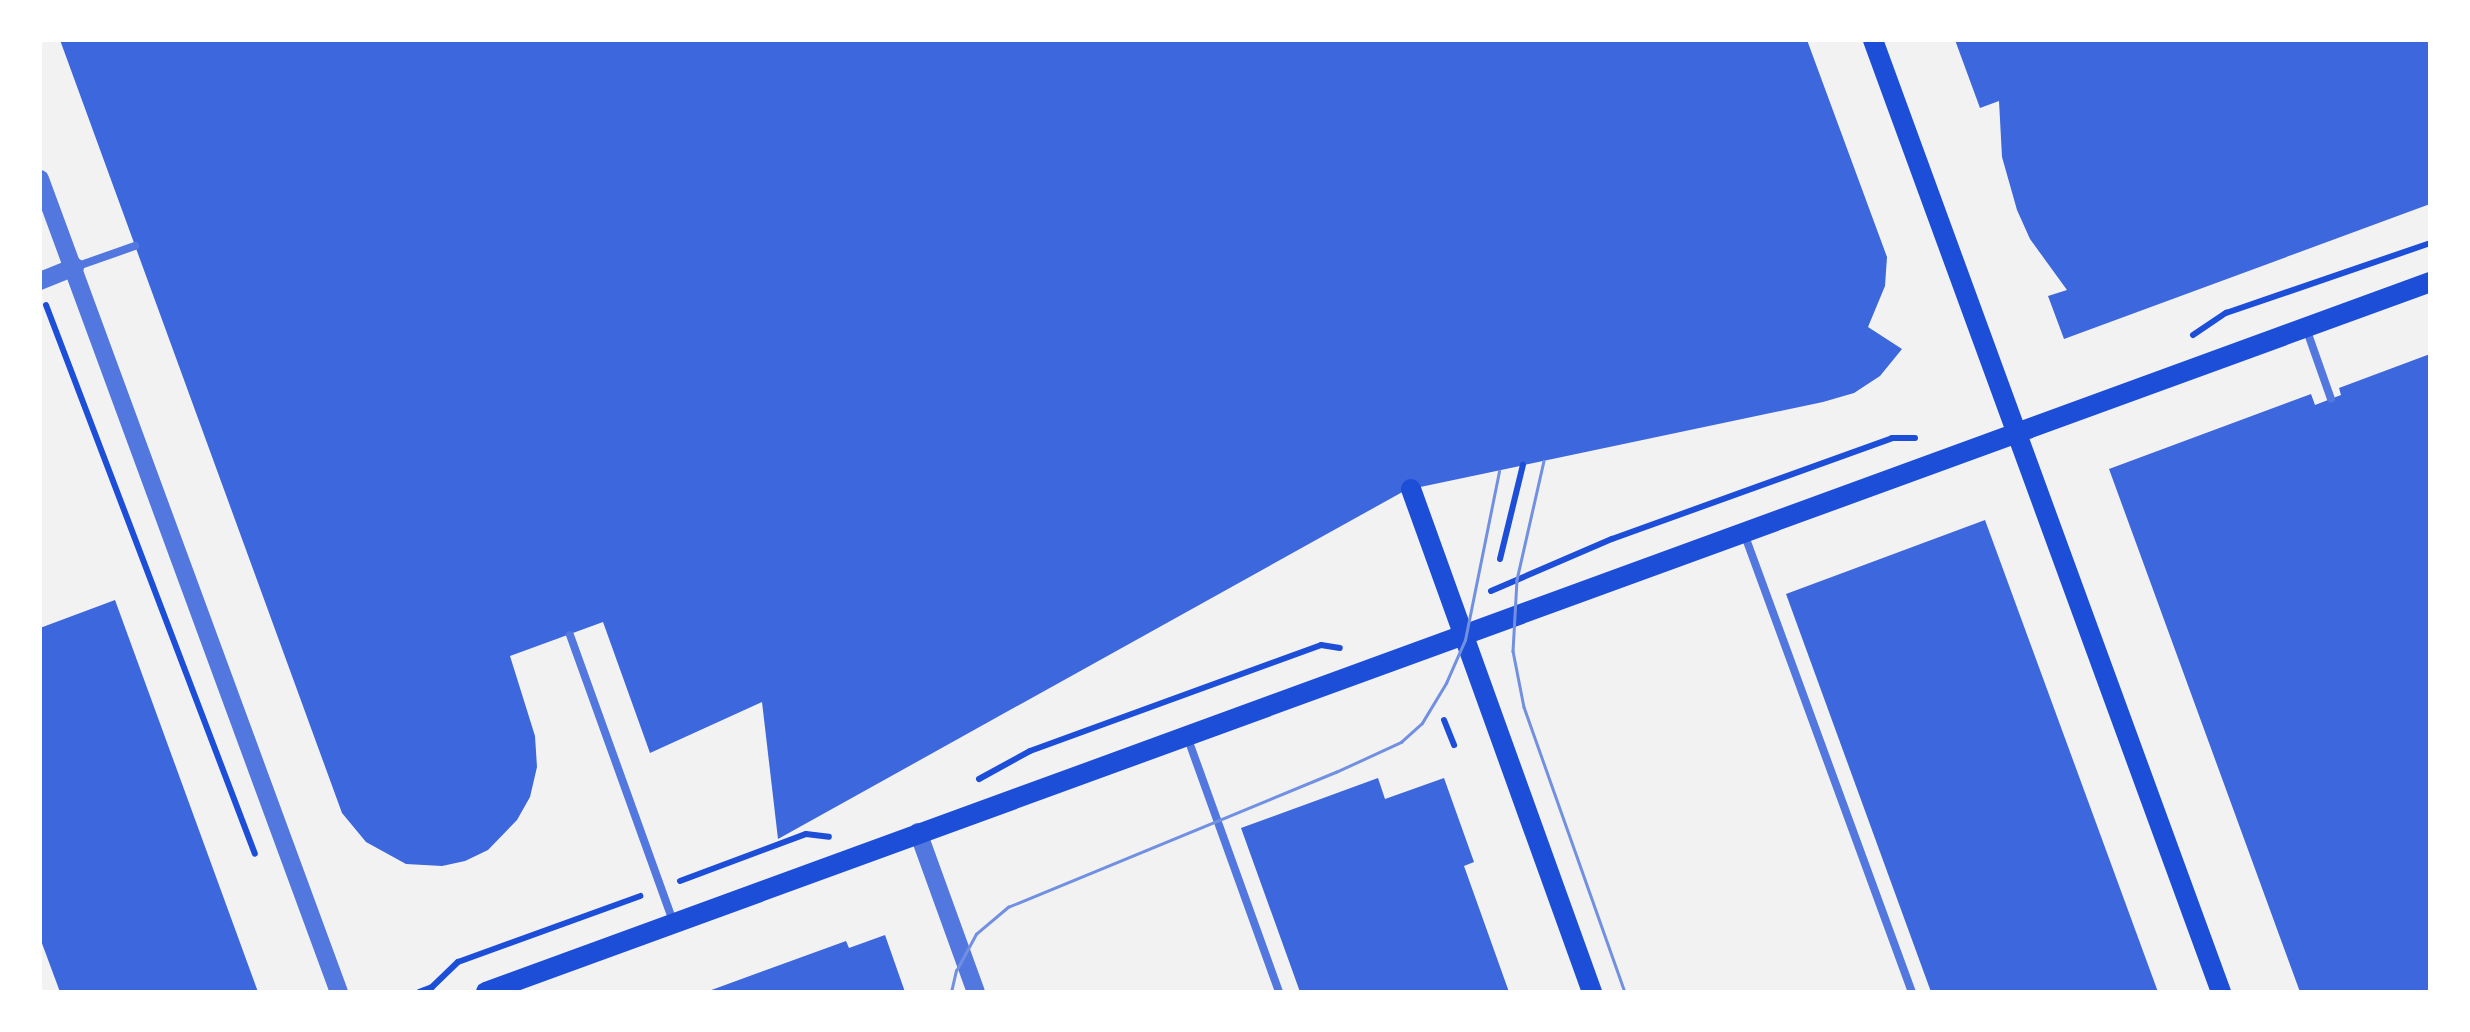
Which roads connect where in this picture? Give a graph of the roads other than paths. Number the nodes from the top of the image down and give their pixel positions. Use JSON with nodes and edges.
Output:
{"nodes":[{"id":1,"x":1873,"y":40,"type":"edge"},
{"id":2,"x":40,"y":178,"type":"edge"},
{"id":3,"x":135,"y":246,"type":"dead end"},
{"id":4,"x":75,"y":267,"type":"junction"},
{"id":5,"x":40,"y":280,"type":"edge"},
{"id":6,"x":2430,"y":282,"type":"edge"},
{"id":7,"x":2306,"y":328,"type":"junction"},
{"id":8,"x":2332,"y":399,"type":"dead end"},
{"id":9,"x":2018,"y":434,"type":"junction"},
{"id":10,"x":1411,"y":489,"type":"dead end"},
{"id":11,"x":1744,"y":532,"type":"junction"},
{"id":12,"x":570,"y":634,"type":"dead end"},
{"id":13,"x":1463,"y":634,"type":"junction"},
{"id":14,"x":1186,"y":734,"type":"junction"},
{"id":15,"x":918,"y":832,"type":"junction"},
{"id":16,"x":673,"y":922,"type":"junction"},
{"id":17,"x":339,"y":992,"type":"edge"},
{"id":18,"x":486,"y":992,"type":"edge"},
{"id":19,"x":976,"y":992,"type":"edge"},
{"id":20,"x":1279,"y":992,"type":"edge"},
{"id":21,"x":1592,"y":992,"type":"edge"},
{"id":22,"x":1912,"y":992,"type":"edge"},
{"id":23,"x":2222,"y":992,"type":"edge"}],
"edges":[{"from":1,"to":9,"type":"main road"},
{"from":2,"to":4,"type":"street"},
{"from":3,"to":4,"type":"lane"},
{"from":4,"to":5,"type":"street"},
{"from":4,"to":17,"type":"street"},
{"from":6,"to":7,"type":"main road"},
{"from":7,"to":8,"type":"lane"},
{"from":7,"to":9,"type":"main road"},
{"from":9,"to":11,"type":"main road"},
{"from":9,"to":23,"type":"main road"},
{"from":10,"to":13,"type":"main road"},
{"from":11,"to":13,"type":"main road"},
{"from":11,"to":22,"type":"lane"},
{"from":12,"to":16,"type":"lane"},
{"from":13,"to":14,"type":"main road"},
{"from":13,"to":21,"type":"main road"},
{"from":14,"to":15,"type":"main road"},
{"from":14,"to":20,"type":"lane"},
{"from":15,"to":16,"type":"main road"},
{"from":15,"to":19,"type":"street"},
{"from":16,"to":18,"type":"main road"}]}
